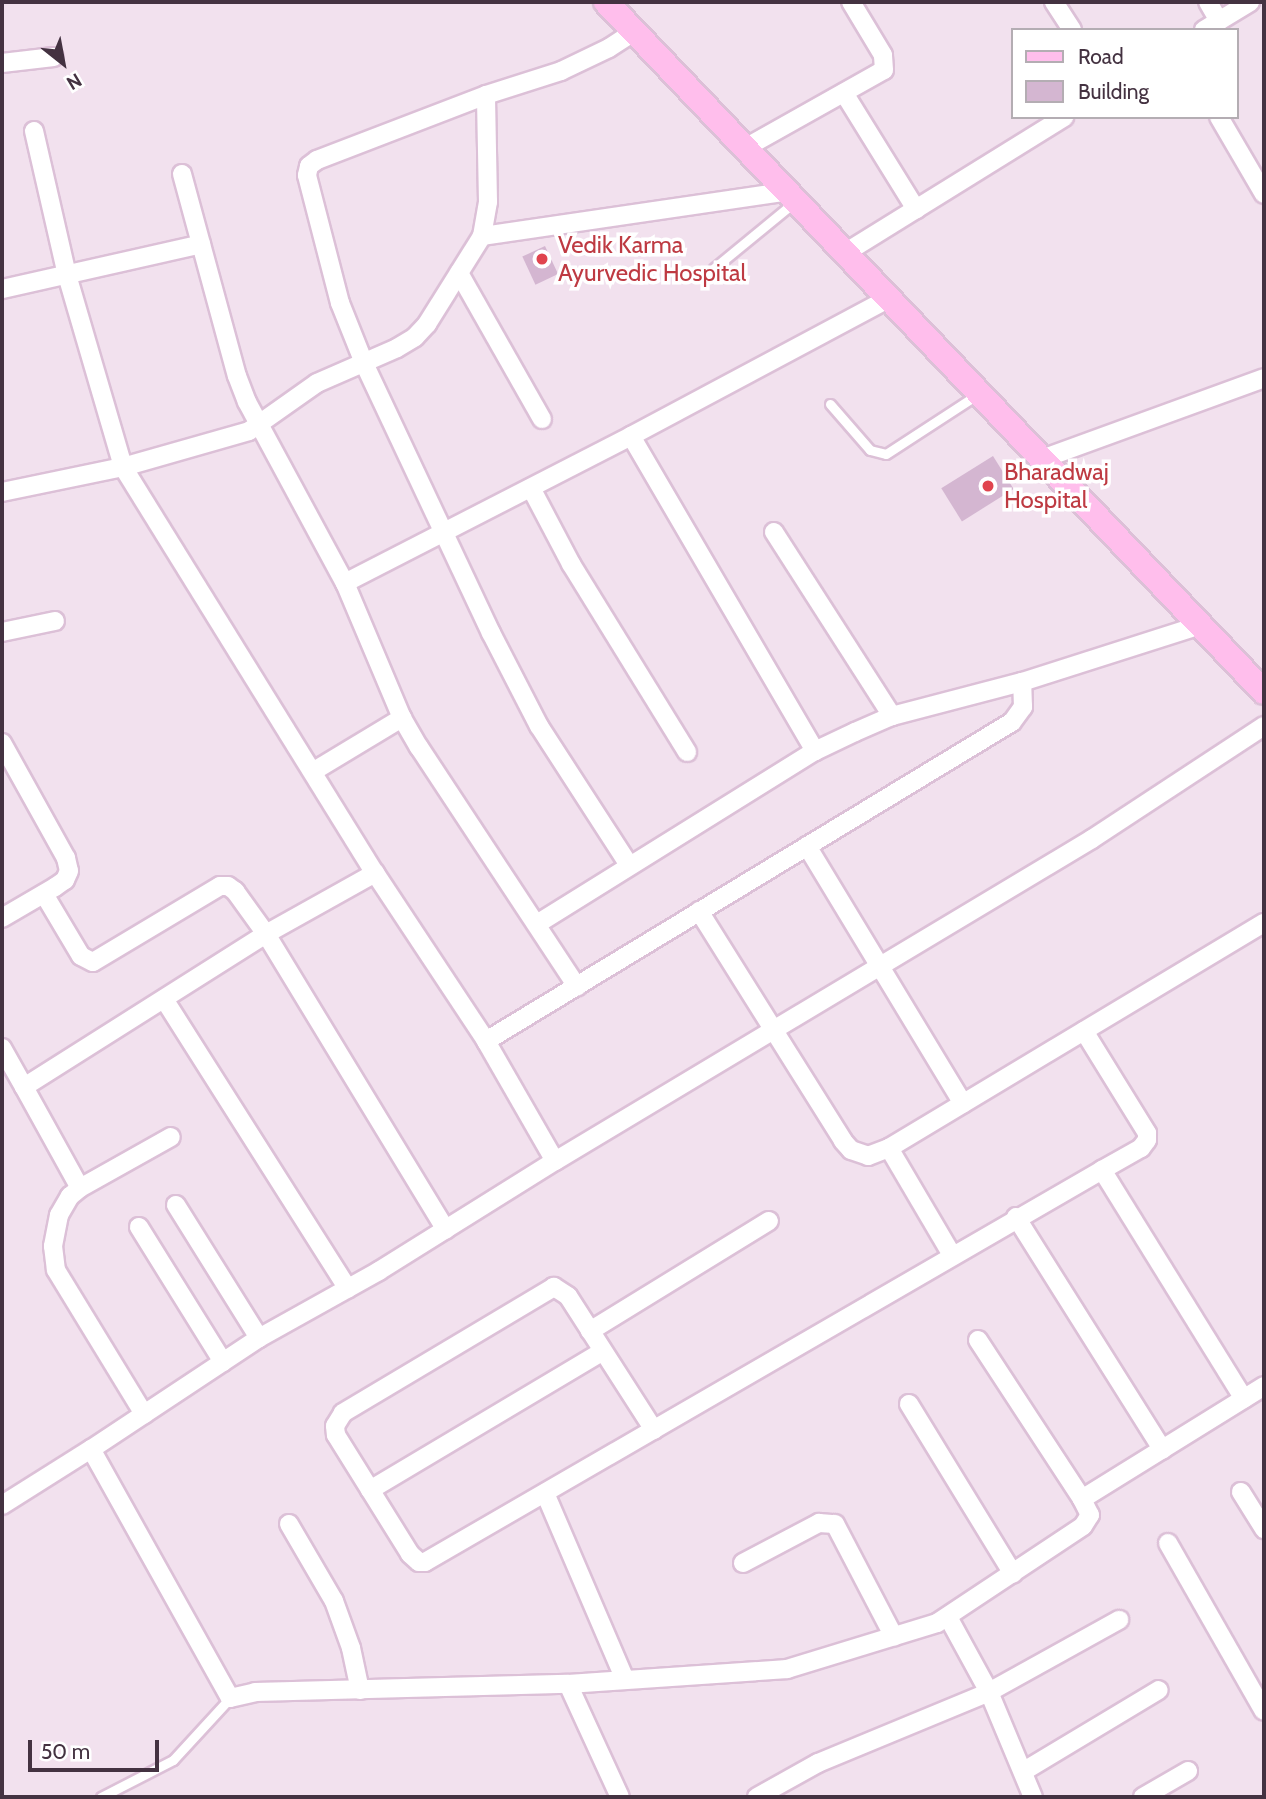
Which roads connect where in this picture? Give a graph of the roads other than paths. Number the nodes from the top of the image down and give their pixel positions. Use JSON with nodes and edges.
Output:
{"nodes":[{"id":1,"x":606,"y":2,"type":"edge"},
{"id":2,"x":851,"y":2,"type":"edge"},
{"id":3,"x":1054,"y":2,"type":"edge"},
{"id":4,"x":1208,"y":2,"type":"edge"},
{"id":5,"x":1250,"y":2,"type":"edge"},
{"id":6,"x":1212,"y":25,"type":"edge"},
{"id":7,"x":1071,"y":28,"type":"edge"},
{"id":8,"x":634,"y":32,"type":"junction"},
{"id":9,"x":54,"y":57,"type":"dead end"},
{"id":10,"x":2,"y":63,"type":"edge"},
{"id":11,"x":844,"y":93,"type":"junction"},
{"id":12,"x":486,"y":95,"type":"junction"},
{"id":13,"x":1060,"y":119,"type":"edge"},
{"id":14,"x":1220,"y":119,"type":"edge"},
{"id":15,"x":34,"y":131,"type":"dead end"},
{"id":16,"x":745,"y":148,"type":"junction"},
{"id":17,"x":182,"y":174,"type":"dead end"},
{"id":18,"x":1264,"y":194,"type":"edge"},
{"id":19,"x":789,"y":197,"type":"junction"},
{"id":20,"x":916,"y":209,"type":"junction"},
{"id":21,"x":482,"y":236,"type":"junction"},
{"id":22,"x":201,"y":244,"type":"junction"},
{"id":23,"x":845,"y":253,"type":"junction"},
{"id":24,"x":714,"y":268,"type":"dead end"},
{"id":25,"x":459,"y":273,"type":"junction"},
{"id":26,"x":67,"y":275,"type":"junction"},
{"id":27,"x":2,"y":289,"type":"edge"},
{"id":28,"x":888,"y":299,"type":"junction"},
{"id":29,"x":364,"y":363,"type":"junction"},
{"id":30,"x":1264,"y":378,"type":"edge"},
{"id":31,"x":979,"y":393,"type":"junction"},
{"id":32,"x":830,"y":404,"type":"dead end"},
{"id":33,"x":542,"y":419,"type":"dead end"},
{"id":34,"x":258,"y":426,"type":"junction"},
{"id":35,"x":631,"y":436,"type":"junction"},
{"id":36,"x":1042,"y":459,"type":"junction"},
{"id":37,"x":123,"y":467,"type":"junction"},
{"id":38,"x":531,"y":488,"type":"junction"},
{"id":39,"x":2,"y":492,"type":"edge"},
{"id":40,"x":446,"y":531,"type":"junction"},
{"id":41,"x":774,"y":532,"type":"dead end"},
{"id":42,"x":345,"y":583,"type":"junction"},
{"id":43,"x":55,"y":621,"type":"dead end"},
{"id":44,"x":1201,"y":625,"type":"junction"},
{"id":45,"x":2,"y":632,"type":"edge"},
{"id":46,"x":1022,"y":682,"type":"junction"},
{"id":47,"x":1264,"y":692,"type":"edge"},
{"id":48,"x":892,"y":716,"type":"junction"},
{"id":49,"x":402,"y":718,"type":"junction"},
{"id":50,"x":1264,"y":726,"type":"edge"},
{"id":51,"x":2,"y":743,"type":"edge"},
{"id":52,"x":815,"y":751,"type":"junction"},
{"id":53,"x":687,"y":752,"type":"dead end"},
{"id":54,"x":314,"y":771,"type":"junction"},
{"id":55,"x":807,"y":846,"type":"junction"},
{"id":56,"x":629,"y":865,"type":"junction"},
{"id":57,"x":375,"y":873,"type":"junction"},
{"id":58,"x":44,"y":894,"type":"junction"},
{"id":59,"x":699,"y":911,"type":"junction"},
{"id":60,"x":2,"y":918,"type":"edge"},
{"id":61,"x":1264,"y":923,"type":"edge"},
{"id":62,"x":537,"y":924,"type":"junction"},
{"id":63,"x":266,"y":934,"type":"junction"},
{"id":64,"x":880,"y":966,"type":"junction"},
{"id":65,"x":577,"y":987,"type":"junction"},
{"id":66,"x":164,"y":999,"type":"junction"},
{"id":67,"x":772,"y":1030,"type":"junction"},
{"id":68,"x":1084,"y":1031,"type":"junction"},
{"id":69,"x":486,"y":1041,"type":"junction"},
{"id":70,"x":2,"y":1048,"type":"edge"},
{"id":71,"x":24,"y":1087,"type":"junction"},
{"id":72,"x":963,"y":1104,"type":"junction"},
{"id":73,"x":171,"y":1137,"type":"dead end"},
{"id":74,"x":889,"y":1148,"type":"junction"},
{"id":75,"x":555,"y":1161,"type":"junction"},
{"id":76,"x":1102,"y":1170,"type":"junction"},
{"id":77,"x":80,"y":1188,"type":"junction"},
{"id":78,"x":176,"y":1205,"type":"dead end"},
{"id":79,"x":1016,"y":1217,"type":"junction"},
{"id":80,"x":769,"y":1221,"type":"dead end"},
{"id":81,"x":139,"y":1227,"type":"dead end"},
{"id":82,"x":446,"y":1230,"type":"junction"},
{"id":83,"x":952,"y":1255,"type":"junction"},
{"id":84,"x":348,"y":1289,"type":"junction"},
{"id":85,"x":590,"y":1331,"type":"junction"},
{"id":86,"x":259,"y":1338,"type":"junction"},
{"id":87,"x":978,"y":1339,"type":"dead end"},
{"id":88,"x":603,"y":1351,"type":"junction"},
{"id":89,"x":223,"y":1362,"type":"junction"},
{"id":90,"x":1264,"y":1386,"type":"edge"},
{"id":91,"x":1244,"y":1399,"type":"junction"},
{"id":92,"x":909,"y":1404,"type":"dead end"},
{"id":93,"x":144,"y":1414,"type":"junction"},
{"id":94,"x":654,"y":1430,"type":"junction"},
{"id":95,"x":91,"y":1449,"type":"junction"},
{"id":96,"x":1163,"y":1450,"type":"junction"},
{"id":97,"x":370,"y":1490,"type":"junction"},
{"id":98,"x":1241,"y":1492,"type":"dead end"},
{"id":99,"x":545,"y":1493,"type":"junction"},
{"id":100,"x":1082,"y":1499,"type":"junction"},
{"id":101,"x":2,"y":1505,"type":"edge"},
{"id":102,"x":289,"y":1524,"type":"dead end"},
{"id":103,"x":1264,"y":1529,"type":"edge"},
{"id":104,"x":1168,"y":1543,"type":"dead end"},
{"id":105,"x":743,"y":1563,"type":"dead end"},
{"id":106,"x":1013,"y":1574,"type":"junction"},
{"id":107,"x":948,"y":1617,"type":"junction"},
{"id":108,"x":1119,"y":1620,"type":"dead end"},
{"id":109,"x":894,"y":1637,"type":"junction"},
{"id":110,"x":625,"y":1681,"type":"junction"},
{"id":111,"x":568,"y":1684,"type":"junction"},
{"id":112,"x":360,"y":1690,"type":"junction"},
{"id":113,"x":1159,"y":1690,"type":"dead end"},
{"id":114,"x":989,"y":1692,"type":"junction"},
{"id":115,"x":230,"y":1698,"type":"junction"},
{"id":116,"x":1264,"y":1711,"type":"edge"},
{"id":117,"x":1024,"y":1770,"type":"junction"},
{"id":118,"x":1188,"y":1771,"type":"dead end"},
{"id":119,"x":101,"y":1797,"type":"edge"},
{"id":120,"x":620,"y":1797,"type":"edge"},
{"id":121,"x":757,"y":1797,"type":"edge"},
{"id":122,"x":1033,"y":1797,"type":"edge"},
{"id":123,"x":1143,"y":1797,"type":"edge"}],
"edges":[{"from":1,"to":8,"type":"main road"},
{"from":2,"to":11,"type":"street"},
{"from":3,"to":7,"type":"street"},
{"from":4,"to":6,"type":"street"},
{"from":5,"to":6,"type":"street"},
{"from":8,"to":12,"type":"street"},
{"from":8,"to":16,"type":"main road"},
{"from":9,"to":10,"type":"street"},
{"from":11,"to":16,"type":"street"},
{"from":11,"to":20,"type":"street"},
{"from":12,"to":21,"type":"street"},
{"from":12,"to":29,"type":"street"},
{"from":13,"to":20,"type":"street"},
{"from":14,"to":18,"type":"street"},
{"from":15,"to":26,"type":"street"},
{"from":16,"to":19,"type":"main road"},
{"from":17,"to":22,"type":"street"},
{"from":19,"to":21,"type":"street"},
{"from":19,"to":23,"type":"main road"},
{"from":19,"to":24,"type":"lane"},
{"from":20,"to":23,"type":"street"},
{"from":21,"to":25,"type":"street"},
{"from":22,"to":26,"type":"street"},
{"from":22,"to":34,"type":"street"},
{"from":23,"to":28,"type":"main road"},
{"from":25,"to":29,"type":"street"},
{"from":25,"to":33,"type":"street"},
{"from":26,"to":27,"type":"street"},
{"from":26,"to":37,"type":"street"},
{"from":28,"to":31,"type":"main road"},
{"from":28,"to":35,"type":"street"},
{"from":29,"to":34,"type":"street"},
{"from":29,"to":40,"type":"street"},
{"from":30,"to":36,"type":"street"},
{"from":31,"to":32,"type":"lane"},
{"from":31,"to":36,"type":"main road"},
{"from":34,"to":37,"type":"street"},
{"from":34,"to":42,"type":"street"},
{"from":35,"to":38,"type":"street"},
{"from":35,"to":52,"type":"street"},
{"from":36,"to":44,"type":"main road"},
{"from":37,"to":39,"type":"street"},
{"from":37,"to":54,"type":"street"},
{"from":38,"to":40,"type":"street"},
{"from":38,"to":53,"type":"street"},
{"from":40,"to":42,"type":"street"},
{"from":40,"to":56,"type":"street"},
{"from":41,"to":48,"type":"street"},
{"from":42,"to":49,"type":"street"},
{"from":43,"to":45,"type":"street"},
{"from":44,"to":46,"type":"street"},
{"from":44,"to":47,"type":"main road"},
{"from":46,"to":48,"type":"street"},
{"from":46,"to":55,"type":"street"},
{"from":48,"to":52,"type":"street"},
{"from":49,"to":54,"type":"street"},
{"from":49,"to":62,"type":"street"},
{"from":50,"to":64,"type":"street"},
{"from":51,"to":58,"type":"street"},
{"from":52,"to":56,"type":"street"},
{"from":54,"to":57,"type":"street"},
{"from":55,"to":59,"type":"street"},
{"from":55,"to":64,"type":"street"},
{"from":56,"to":62,"type":"street"},
{"from":57,"to":63,"type":"street"},
{"from":57,"to":69,"type":"street"},
{"from":58,"to":60,"type":"street"},
{"from":58,"to":63,"type":"street"},
{"from":59,"to":65,"type":"street"},
{"from":59,"to":67,"type":"street"},
{"from":61,"to":68,"type":"street"},
{"from":62,"to":65,"type":"street"},
{"from":63,"to":66,"type":"street"},
{"from":63,"to":82,"type":"street"},
{"from":64,"to":67,"type":"street"},
{"from":64,"to":72,"type":"street"},
{"from":65,"to":69,"type":"street"},
{"from":66,"to":71,"type":"street"},
{"from":66,"to":84,"type":"street"},
{"from":67,"to":74,"type":"street"},
{"from":67,"to":75,"type":"street"},
{"from":68,"to":72,"type":"street"},
{"from":68,"to":76,"type":"street"},
{"from":69,"to":75,"type":"street"},
{"from":70,"to":71,"type":"street"},
{"from":71,"to":77,"type":"street"},
{"from":72,"to":74,"type":"street"},
{"from":73,"to":77,"type":"street"},
{"from":74,"to":83,"type":"street"},
{"from":75,"to":82,"type":"street"},
{"from":76,"to":79,"type":"street"},
{"from":76,"to":91,"type":"street"},
{"from":77,"to":93,"type":"street"},
{"from":78,"to":86,"type":"street"},
{"from":79,"to":83,"type":"street"},
{"from":79,"to":96,"type":"street"},
{"from":80,"to":85,"type":"street"},
{"from":81,"to":89,"type":"street"},
{"from":82,"to":84,"type":"street"},
{"from":83,"to":94,"type":"street"},
{"from":84,"to":86,"type":"street"},
{"from":85,"to":88,"type":"street"},
{"from":85,"to":97,"type":"street"},
{"from":86,"to":89,"type":"street"},
{"from":87,"to":100,"type":"street"},
{"from":88,"to":94,"type":"street"},
{"from":88,"to":97,"type":"street"},
{"from":89,"to":93,"type":"street"},
{"from":90,"to":91,"type":"street"},
{"from":91,"to":96,"type":"street"},
{"from":92,"to":106,"type":"street"},
{"from":93,"to":95,"type":"street"},
{"from":94,"to":99,"type":"street"},
{"from":95,"to":101,"type":"street"},
{"from":95,"to":115,"type":"street"},
{"from":96,"to":100,"type":"street"},
{"from":97,"to":99,"type":"street"},
{"from":98,"to":103,"type":"street"},
{"from":99,"to":110,"type":"street"},
{"from":100,"to":106,"type":"street"},
{"from":102,"to":112,"type":"street"},
{"from":104,"to":116,"type":"street"},
{"from":105,"to":109,"type":"street"},
{"from":106,"to":107,"type":"street"},
{"from":107,"to":109,"type":"street"},
{"from":107,"to":114,"type":"street"},
{"from":108,"to":114,"type":"street"},
{"from":109,"to":110,"type":"street"},
{"from":110,"to":111,"type":"street"},
{"from":111,"to":112,"type":"street"},
{"from":111,"to":120,"type":"street"},
{"from":112,"to":115,"type":"street"},
{"from":113,"to":117,"type":"street"},
{"from":114,"to":117,"type":"street"},
{"from":114,"to":121,"type":"street"},
{"from":115,"to":119,"type":"lane"},
{"from":117,"to":122,"type":"street"},
{"from":118,"to":123,"type":"street"}]}
